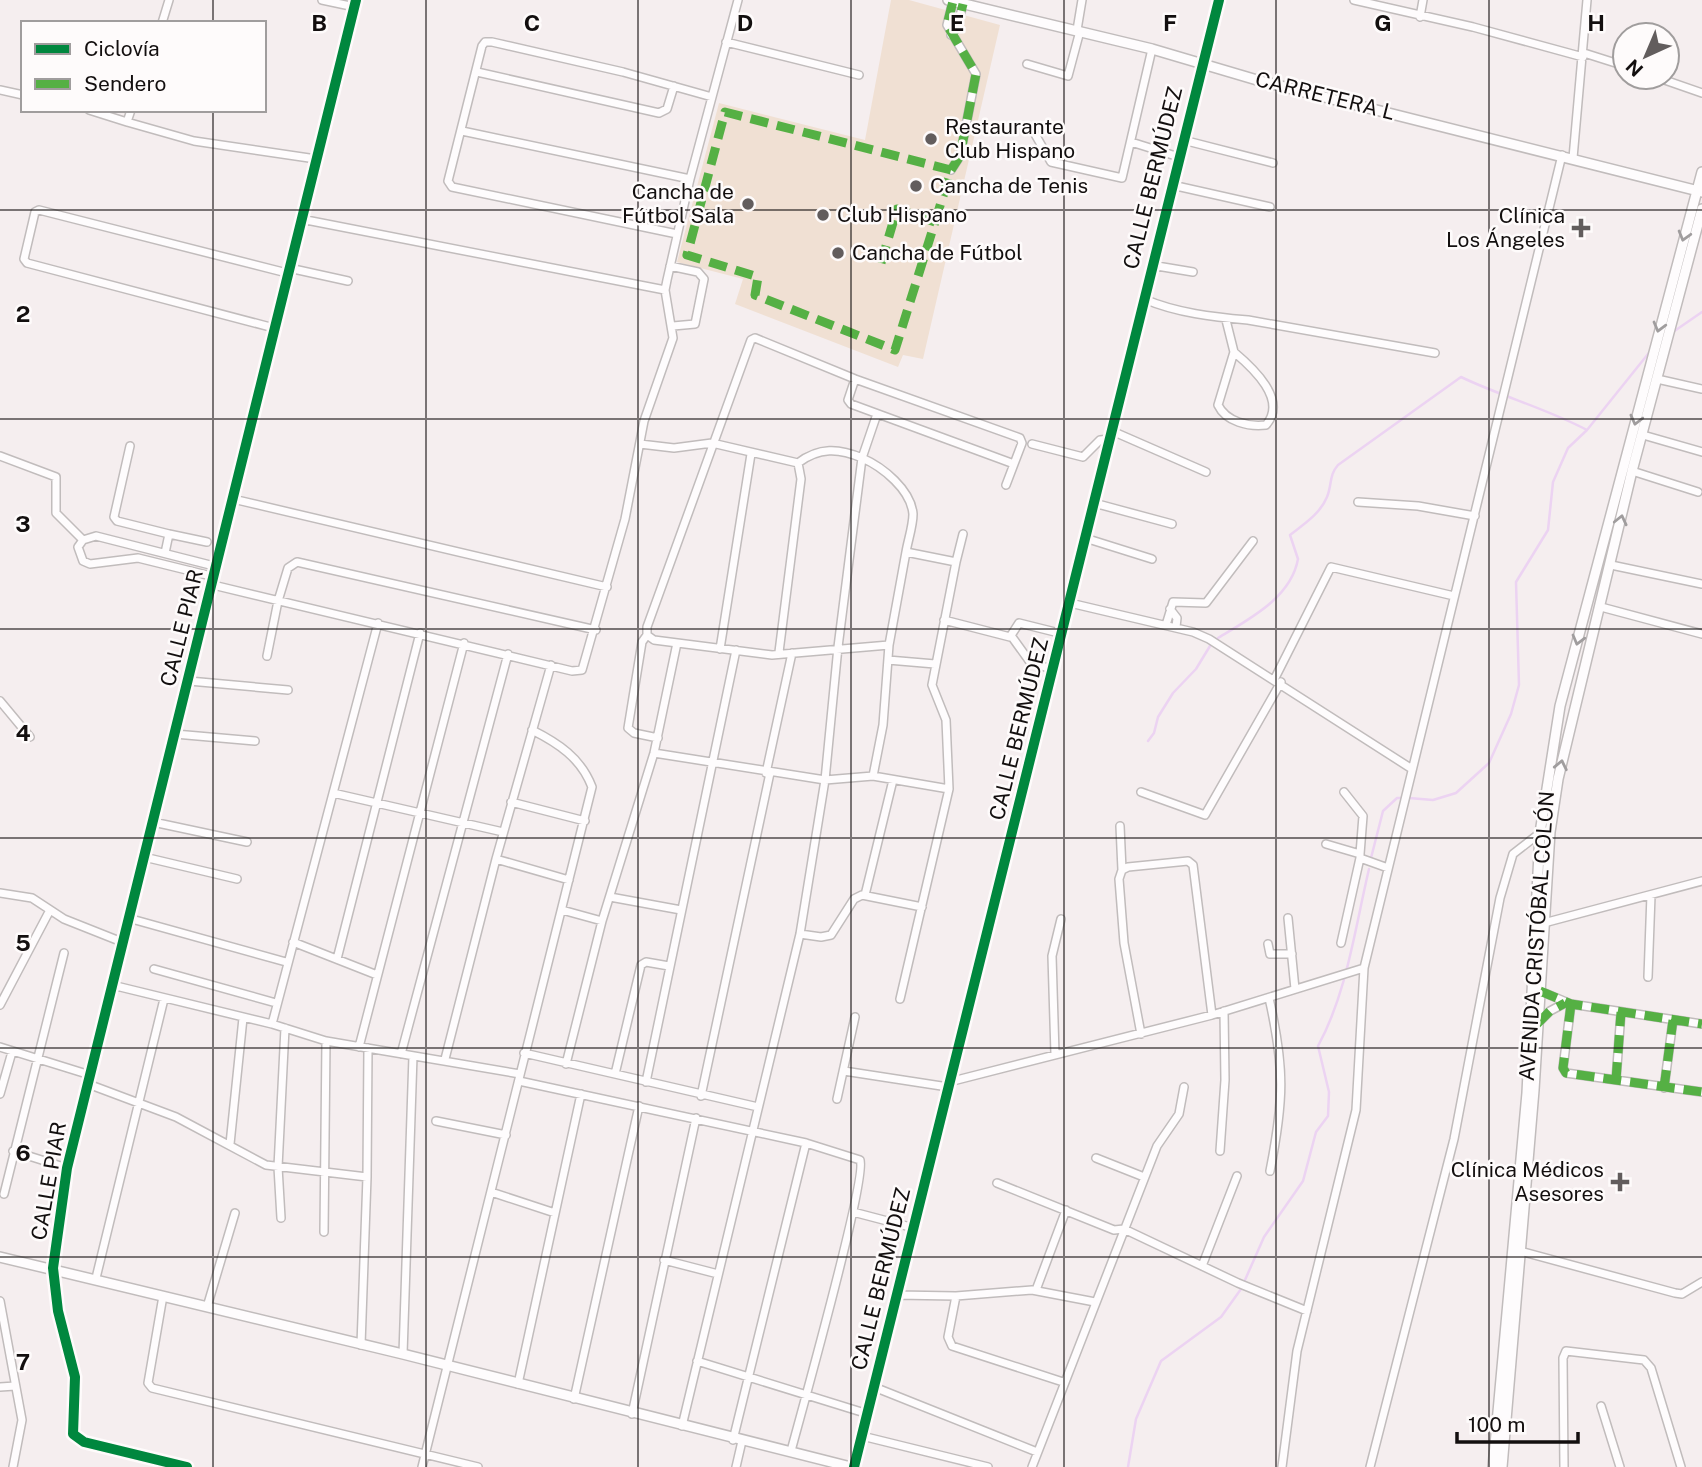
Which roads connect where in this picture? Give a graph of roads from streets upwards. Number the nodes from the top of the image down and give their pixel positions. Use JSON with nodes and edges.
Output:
{"nodes":[{"id":1,"x":169,"y":0,"type":"edge"},
{"id":2,"x":322,"y":0,"type":"edge"},
{"id":3,"x":738,"y":0,"type":"edge"},
{"id":4,"x":1082,"y":0,"type":"edge"},
{"id":5,"x":1219,"y":0,"type":"edge"},
{"id":6,"x":1354,"y":0,"type":"edge"},
{"id":7,"x":1423,"y":0,"type":"edge"},
{"id":8,"x":1587,"y":0,"type":"edge"},
{"id":9,"x":954,"y":2,"type":"edge"},
{"id":10,"x":355,"y":4,"type":"edge"},
{"id":11,"x":1420,"y":17,"type":"junction"},
{"id":12,"x":163,"y":21,"type":"edge"},
{"id":13,"x":1078,"y":31,"type":"junction"},
{"id":14,"x":726,"y":43,"type":"junction"},
{"id":15,"x":1152,"y":49,"type":"junction"},
{"id":16,"x":1584,"y":55,"type":"junction"},
{"id":17,"x":1611,"y":62,"type":"edge"},
{"id":18,"x":1202,"y":63,"type":"junction"},
{"id":19,"x":1027,"y":64,"type":"dead end"},
{"id":20,"x":477,"y":72,"type":"junction"},
{"id":21,"x":859,"y":75,"type":"dead end"},
{"id":22,"x":674,"y":86,"type":"junction"},
{"id":23,"x":1681,"y":86,"type":"edge"},
{"id":24,"x":0,"y":90,"type":"edge"},
{"id":25,"x":1702,"y":93,"type":"edge"},
{"id":26,"x":21,"y":95,"type":"edge"},
{"id":27,"x":712,"y":97,"type":"junction"},
{"id":28,"x":95,"y":112,"type":"edge"},
{"id":29,"x":130,"y":112,"type":"edge"},
{"id":30,"x":127,"y":122,"type":"junction"},
{"id":31,"x":1032,"y":129,"type":"dead end"},
{"id":32,"x":462,"y":131,"type":"junction"},
{"id":33,"x":1183,"y":140,"type":"junction"},
{"id":34,"x":1131,"y":142,"type":"junction"},
{"id":35,"x":1562,"y":155,"type":"junction"},
{"id":36,"x":1178,"y":157,"type":"junction"},
{"id":37,"x":1573,"y":158,"type":"junction"},
{"id":38,"x":316,"y":159,"type":"junction"},
{"id":39,"x":1273,"y":163,"type":"dead end"},
{"id":40,"x":951,"y":170,"type":"dead end"},
{"id":41,"x":1702,"y":172,"type":"edge"},
{"id":42,"x":690,"y":179,"type":"junction"},
{"id":43,"x":1172,"y":185,"type":"junction"},
{"id":44,"x":1700,"y":192,"type":"edge"},
{"id":45,"x":1270,"y":207,"type":"dead end"},
{"id":46,"x":1702,"y":209,"type":"edge"},
{"id":47,"x":302,"y":219,"type":"junction"},
{"id":48,"x":677,"y":234,"type":"junction"},
{"id":49,"x":1151,"y":265,"type":"junction"},
{"id":50,"x":670,"y":266,"type":"junction"},
{"id":51,"x":288,"y":271,"type":"junction"},
{"id":52,"x":1193,"y":272,"type":"dead end"},
{"id":53,"x":348,"y":281,"type":"dead end"},
{"id":54,"x":665,"y":290,"type":"junction"},
{"id":55,"x":1144,"y":299,"type":"junction"},
{"id":56,"x":1226,"y":320,"type":"junction"},
{"id":57,"x":673,"y":326,"type":"junction"},
{"id":58,"x":274,"y":328,"type":"junction"},
{"id":59,"x":1234,"y":352,"type":"junction"},
{"id":60,"x":1435,"y":353,"type":"dead end"},
{"id":61,"x":855,"y":379,"type":"junction"},
{"id":62,"x":1657,"y":379,"type":"junction"},
{"id":63,"x":1701,"y":387,"type":"edge"},
{"id":64,"x":877,"y":414,"type":"junction"},
{"id":65,"x":1111,"y":435,"type":"junction"},
{"id":66,"x":1643,"y":435,"type":"junction"},
{"id":67,"x":712,"y":443,"type":"junction"},
{"id":68,"x":640,"y":444,"type":"junction"},
{"id":69,"x":1032,"y":444,"type":"dead end"},
{"id":70,"x":130,"y":446,"type":"dead end"},
{"id":71,"x":1702,"y":452,"type":"edge"},
{"id":72,"x":751,"y":454,"type":"junction"},
{"id":73,"x":0,"y":456,"type":"edge"},
{"id":74,"x":862,"y":458,"type":"junction"},
{"id":75,"x":797,"y":463,"type":"junction"},
{"id":76,"x":1014,"y":464,"type":"junction"},
{"id":77,"x":1632,"y":471,"type":"junction"},
{"id":78,"x":1206,"y":472,"type":"dead end"},
{"id":79,"x":1006,"y":485,"type":"dead end"},
{"id":80,"x":1698,"y":492,"type":"dead end"},
{"id":81,"x":233,"y":499,"type":"junction"},
{"id":82,"x":1358,"y":502,"type":"dead end"},
{"id":83,"x":1094,"y":503,"type":"junction"},
{"id":84,"x":1475,"y":516,"type":"junction"},
{"id":85,"x":1172,"y":524,"type":"dead end"},
{"id":86,"x":169,"y":534,"type":"junction"},
{"id":87,"x":964,"y":534,"type":"dead end"},
{"id":88,"x":1085,"y":538,"type":"junction"},
{"id":89,"x":83,"y":540,"type":"junction"},
{"id":90,"x":1253,"y":541,"type":"dead end"},
{"id":91,"x":207,"y":542,"type":"dead end"},
{"id":92,"x":906,"y":552,"type":"junction"},
{"id":93,"x":164,"y":553,"type":"junction"},
{"id":94,"x":1152,"y":559,"type":"dead end"},
{"id":95,"x":956,"y":562,"type":"junction"},
{"id":96,"x":1611,"y":565,"type":"junction"},
{"id":97,"x":218,"y":567,"type":"junction"},
{"id":98,"x":214,"y":581,"type":"junction"},
{"id":99,"x":1702,"y":584,"type":"edge"},
{"id":100,"x":607,"y":587,"type":"junction"},
{"id":101,"x":1454,"y":596,"type":"junction"},
{"id":102,"x":278,"y":601,"type":"junction"},
{"id":103,"x":1070,"y":603,"type":"junction"},
{"id":104,"x":1601,"y":607,"type":"junction"},
{"id":105,"x":1170,"y":609,"type":"junction"},
{"id":106,"x":944,"y":620,"type":"junction"},
{"id":107,"x":378,"y":623,"type":"junction"},
{"id":108,"x":1166,"y":625,"type":"junction"},
{"id":109,"x":1175,"y":627,"type":"junction"},
{"id":110,"x":596,"y":630,"type":"junction"},
{"id":111,"x":420,"y":633,"type":"junction"},
{"id":112,"x":1063,"y":634,"type":"junction"},
{"id":113,"x":1702,"y":634,"type":"edge"},
{"id":114,"x":647,"y":635,"type":"junction"},
{"id":115,"x":1012,"y":637,"type":"junction"},
{"id":116,"x":464,"y":643,"type":"junction"},
{"id":117,"x":677,"y":643,"type":"junction"},
{"id":118,"x":889,"y":645,"type":"junction"},
{"id":119,"x":838,"y":647,"type":"junction"},
{"id":120,"x":720,"y":649,"type":"junction"},
{"id":121,"x":736,"y":650,"type":"junction"},
{"id":122,"x":779,"y":652,"type":"junction"},
{"id":123,"x":792,"y":653,"type":"junction"},
{"id":124,"x":508,"y":654,"type":"junction"},
{"id":125,"x":267,"y":656,"type":"dead end"},
{"id":126,"x":888,"y":660,"type":"junction"},
{"id":127,"x":935,"y":664,"type":"junction"},
{"id":128,"x":551,"y":665,"type":"junction"},
{"id":129,"x":1054,"y":670,"type":"junction"},
{"id":130,"x":1278,"y":680,"type":"junction"},
{"id":131,"x":189,"y":681,"type":"junction"},
{"id":132,"x":288,"y":690,"type":"dead end"},
{"id":133,"x":0,"y":701,"type":"edge"},
{"id":134,"x":531,"y":730,"type":"junction"},
{"id":135,"x":175,"y":734,"type":"junction"},
{"id":136,"x":30,"y":737,"type":"dead end"},
{"id":137,"x":658,"y":738,"type":"junction"},
{"id":138,"x":255,"y":741,"type":"dead end"},
{"id":139,"x":654,"y":753,"type":"junction"},
{"id":140,"x":712,"y":763,"type":"junction"},
{"id":141,"x":1412,"y":769,"type":"junction"},
{"id":142,"x":768,"y":773,"type":"junction"},
{"id":143,"x":873,"y":776,"type":"junction"},
{"id":144,"x":825,"y":780,"type":"junction"},
{"id":145,"x":893,"y":780,"type":"junction"},
{"id":146,"x":949,"y":789,"type":"junction"},
{"id":147,"x":1141,"y":792,"type":"dead end"},
{"id":148,"x":1344,"y":792,"type":"dead end"},
{"id":149,"x":333,"y":793,"type":"junction"},
{"id":150,"x":511,"y":802,"type":"junction"},
{"id":151,"x":377,"y":804,"type":"junction"},
{"id":152,"x":419,"y":813,"type":"junction"},
{"id":153,"x":585,"y":821,"type":"junction"},
{"id":154,"x":153,"y":822,"type":"junction"},
{"id":155,"x":462,"y":822,"type":"junction"},
{"id":156,"x":1120,"y":826,"type":"dead end"},
{"id":157,"x":503,"y":832,"type":"junction"},
{"id":158,"x":1540,"y":833,"type":"junction"},
{"id":159,"x":247,"y":842,"type":"dead end"},
{"id":160,"x":1326,"y":844,"type":"dead end"},
{"id":161,"x":1360,"y":856,"type":"junction"},
{"id":162,"x":144,"y":857,"type":"junction"},
{"id":163,"x":496,"y":859,"type":"junction"},
{"id":164,"x":1388,"y":868,"type":"junction"},
{"id":165,"x":1122,"y":870,"type":"junction"},
{"id":166,"x":237,"y":879,"type":"dead end"},
{"id":167,"x":569,"y":880,"type":"junction"},
{"id":168,"x":1702,"y":881,"type":"edge"},
{"id":169,"x":0,"y":894,"type":"edge"},
{"id":170,"x":865,"y":894,"type":"junction"},
{"id":171,"x":1651,"y":895,"type":"junction"},
{"id":172,"x":610,"y":897,"type":"junction"},
{"id":173,"x":922,"y":907,"type":"junction"},
{"id":174,"x":562,"y":909,"type":"junction"},
{"id":175,"x":50,"y":910,"type":"junction"},
{"id":176,"x":681,"y":910,"type":"junction"},
{"id":177,"x":128,"y":918,"type":"junction"},
{"id":178,"x":1289,"y":918,"type":"dead end"},
{"id":179,"x":1060,"y":919,"type":"dead end"},
{"id":180,"x":602,"y":921,"type":"junction"},
{"id":181,"x":1539,"y":924,"type":"junction"},
{"id":182,"x":800,"y":934,"type":"junction"},
{"id":183,"x":122,"y":942,"type":"junction"},
{"id":184,"x":293,"y":943,"type":"junction"},
{"id":185,"x":1341,"y":943,"type":"dead end"},
{"id":186,"x":1268,"y":944,"type":"dead end"},
{"id":187,"x":64,"y":953,"type":"dead end"},
{"id":188,"x":1292,"y":954,"type":"junction"},
{"id":189,"x":337,"y":959,"type":"junction"},
{"id":190,"x":286,"y":962,"type":"junction"},
{"id":191,"x":669,"y":966,"type":"junction"},
{"id":192,"x":1364,"y":968,"type":"junction"},
{"id":193,"x":154,"y":969,"type":"dead end"},
{"id":194,"x":377,"y":975,"type":"junction"},
{"id":195,"x":1648,"y":977,"type":"dead end"},
{"id":196,"x":112,"y":985,"type":"junction"},
{"id":197,"x":1295,"y":989,"type":"junction"},
{"id":198,"x":1540,"y":991,"type":"junction"},
{"id":199,"x":1269,"y":998,"type":"junction"},
{"id":200,"x":164,"y":999,"type":"junction"},
{"id":201,"x":901,"y":999,"type":"dead end"},
{"id":202,"x":276,"y":1003,"type":"junction"},
{"id":203,"x":1568,"y":1003,"type":"junction"},
{"id":204,"x":0,"y":1005,"type":"edge"},
{"id":205,"x":1224,"y":1011,"type":"junction"},
{"id":206,"x":1621,"y":1012,"type":"junction"},
{"id":207,"x":1212,"y":1015,"type":"junction"},
{"id":208,"x":855,"y":1017,"type":"dead end"},
{"id":209,"x":243,"y":1018,"type":"junction"},
{"id":210,"x":1673,"y":1020,"type":"junction"},
{"id":211,"x":272,"y":1024,"type":"junction"},
{"id":212,"x":1537,"y":1024,"type":"junction"},
{"id":213,"x":1702,"y":1024,"type":"edge"},
{"id":214,"x":285,"y":1028,"type":"junction"},
{"id":215,"x":1141,"y":1034,"type":"junction"},
{"id":216,"x":326,"y":1041,"type":"junction"},
{"id":217,"x":0,"y":1047,"type":"edge"},
{"id":218,"x":363,"y":1047,"type":"junction"},
{"id":219,"x":12,"y":1052,"type":"junction"},
{"id":220,"x":524,"y":1053,"type":"junction"},
{"id":221,"x":401,"y":1054,"type":"junction"},
{"id":222,"x":1055,"y":1054,"type":"junction"},
{"id":223,"x":413,"y":1056,"type":"junction"},
{"id":224,"x":37,"y":1059,"type":"junction"},
{"id":225,"x":445,"y":1059,"type":"junction"},
{"id":226,"x":566,"y":1063,"type":"junction"},
{"id":227,"x":844,"y":1071,"type":"junction"},
{"id":228,"x":90,"y":1074,"type":"junction"},
{"id":229,"x":615,"y":1074,"type":"junction"},
{"id":230,"x":519,"y":1078,"type":"junction"},
{"id":231,"x":1616,"y":1080,"type":"junction"},
{"id":232,"x":646,"y":1082,"type":"junction"},
{"id":233,"x":88,"y":1084,"type":"junction"},
{"id":234,"x":948,"y":1084,"type":"junction"},
{"id":235,"x":1184,"y":1087,"type":"dead end"},
{"id":236,"x":1664,"y":1088,"type":"junction"},
{"id":237,"x":1702,"y":1092,"type":"edge"},
{"id":238,"x":0,"y":1094,"type":"edge"},
{"id":239,"x":581,"y":1094,"type":"junction"},
{"id":240,"x":701,"y":1096,"type":"junction"},
{"id":241,"x":837,"y":1099,"type":"dead end"},
{"id":242,"x":139,"y":1102,"type":"junction"},
{"id":243,"x":639,"y":1106,"type":"junction"},
{"id":244,"x":758,"y":1107,"type":"junction"},
{"id":245,"x":696,"y":1118,"type":"junction"},
{"id":246,"x":436,"y":1121,"type":"dead end"},
{"id":247,"x":752,"y":1132,"type":"junction"},
{"id":248,"x":506,"y":1135,"type":"junction"},
{"id":249,"x":806,"y":1143,"type":"junction"},
{"id":250,"x":230,"y":1144,"type":"junction"},
{"id":251,"x":13,"y":1151,"type":"junction"},
{"id":252,"x":1220,"y":1151,"type":"dead end"},
{"id":253,"x":1096,"y":1158,"type":"dead end"},
{"id":254,"x":0,"y":1167,"type":"edge"},
{"id":255,"x":278,"y":1167,"type":"junction"},
{"id":256,"x":67,"y":1168,"type":"junction"},
{"id":257,"x":9,"y":1170,"type":"junction"},
{"id":258,"x":1270,"y":1171,"type":"dead end"},
{"id":259,"x":325,"y":1173,"type":"junction"},
{"id":260,"x":1237,"y":1176,"type":"dead end"},
{"id":261,"x":367,"y":1177,"type":"junction"},
{"id":262,"x":1144,"y":1177,"type":"junction"},
{"id":263,"x":997,"y":1184,"type":"dead end"},
{"id":264,"x":491,"y":1192,"type":"junction"},
{"id":265,"x":4,"y":1194,"type":"dead end"},
{"id":266,"x":1066,"y":1210,"type":"junction"},
{"id":267,"x":853,"y":1212,"type":"junction"},
{"id":268,"x":235,"y":1213,"type":"dead end"},
{"id":269,"x":555,"y":1213,"type":"junction"},
{"id":270,"x":281,"y":1218,"type":"dead end"},
{"id":271,"x":914,"y":1228,"type":"junction"},
{"id":272,"x":1124,"y":1229,"type":"junction"},
{"id":273,"x":324,"y":1232,"type":"dead end"},
{"id":274,"x":1518,"y":1250,"type":"junction"},
{"id":275,"x":0,"y":1257,"type":"edge"},
{"id":276,"x":664,"y":1261,"type":"junction"},
{"id":277,"x":1202,"y":1266,"type":"junction"},
{"id":278,"x":53,"y":1268,"type":"junction"},
{"id":279,"x":718,"y":1274,"type":"junction"},
{"id":280,"x":96,"y":1278,"type":"junction"},
{"id":281,"x":1702,"y":1282,"type":"edge"},
{"id":282,"x":1036,"y":1290,"type":"junction"},
{"id":283,"x":896,"y":1295,"type":"junction"},
{"id":284,"x":163,"y":1296,"type":"junction"},
{"id":285,"x":956,"y":1296,"type":"junction"},
{"id":286,"x":0,"y":1301,"type":"edge"},
{"id":287,"x":1095,"y":1302,"type":"junction"},
{"id":288,"x":207,"y":1307,"type":"junction"},
{"id":289,"x":1307,"y":1311,"type":"junction"},
{"id":290,"x":1,"y":1320,"type":"edge"},
{"id":291,"x":361,"y":1345,"type":"junction"},
{"id":292,"x":403,"y":1354,"type":"junction"},
{"id":293,"x":698,"y":1361,"type":"junction"},
{"id":294,"x":447,"y":1366,"type":"junction"},
{"id":295,"x":751,"y":1376,"type":"junction"},
{"id":296,"x":1063,"y":1381,"type":"junction"},
{"id":297,"x":518,"y":1384,"type":"junction"},
{"id":298,"x":15,"y":1386,"type":"junction"},
{"id":299,"x":0,"y":1387,"type":"edge"},
{"id":300,"x":874,"y":1387,"type":"junction"},
{"id":301,"x":807,"y":1395,"type":"junction"},
{"id":302,"x":574,"y":1399,"type":"junction"},
{"id":303,"x":1601,"y":1406,"type":"dead end"},
{"id":304,"x":632,"y":1414,"type":"junction"},
{"id":305,"x":868,"y":1414,"type":"junction"},
{"id":306,"x":682,"y":1426,"type":"junction"},
{"id":307,"x":862,"y":1436,"type":"junction"},
{"id":308,"x":738,"y":1440,"type":"junction"},
{"id":309,"x":791,"y":1451,"type":"junction"},
{"id":310,"x":1037,"y":1452,"type":"junction"},
{"id":311,"x":426,"y":1453,"type":"junction"},
{"id":312,"x":13,"y":1467,"type":"edge"},
{"id":313,"x":187,"y":1467,"type":"edge"},
{"id":314,"x":422,"y":1467,"type":"edge"},
{"id":315,"x":478,"y":1467,"type":"edge"},
{"id":316,"x":736,"y":1467,"type":"edge"},
{"id":317,"x":853,"y":1467,"type":"edge"},
{"id":318,"x":988,"y":1467,"type":"edge"},
{"id":319,"x":1032,"y":1467,"type":"edge"},
{"id":320,"x":1282,"y":1467,"type":"edge"},
{"id":321,"x":1370,"y":1467,"type":"edge"},
{"id":322,"x":1493,"y":1467,"type":"edge"},
{"id":323,"x":1502,"y":1467,"type":"edge"},
{"id":324,"x":1564,"y":1467,"type":"edge"},
{"id":325,"x":1620,"y":1467,"type":"edge"},
{"id":326,"x":1681,"y":1467,"type":"edge"}],
"edges":[{"from":1,"to":12,"type":"street"},
{"from":2,"to":10,"type":"street"},
{"from":3,"to":14,"type":"street"},
{"from":4,"to":13,"type":"street"},
{"from":5,"to":18,"type":"street","name":"CALLE BERMÚDEZ"},
{"from":6,"to":11,"type":"street"},
{"from":7,"to":11,"type":"street"},
{"from":8,"to":16,"type":"street"},
{"from":9,"to":13,"type":"street","name":"CARRETERA L"},
{"from":9,"to":40,"type":"street"},
{"from":10,"to":38,"type":"street","name":"CALLE PIAR"},
{"from":11,"to":16,"type":"street"},
{"from":13,"to":15,"type":"street","name":"CARRETERA L"},
{"from":13,"to":19,"type":"street"},
{"from":14,"to":21,"type":"street"},
{"from":14,"to":27,"type":"street"},
{"from":15,"to":18,"type":"street","name":"CARRETERA L"},
{"from":15,"to":34,"type":"street"},
{"from":16,"to":17,"type":"street"},
{"from":16,"to":37,"type":"street"},
{"from":18,"to":33,"type":"street","name":"CALLE BERMÚDEZ"},
{"from":18,"to":35,"type":"street","name":"CARRETERA L"},
{"from":20,"to":22,"type":"street"},
{"from":20,"to":22,"type":"street"},
{"from":20,"to":32,"type":"street"},
{"from":22,"to":27,"type":"street"},
{"from":23,"to":25,"type":"street"},
{"from":24,"to":26,"type":"street"},
{"from":27,"to":42,"type":"street"},
{"from":28,"to":30,"type":"street"},
{"from":29,"to":30,"type":"street"},
{"from":30,"to":38,"type":"street"},
{"from":31,"to":34,"type":"street"},
{"from":32,"to":42,"type":"street"},
{"from":32,"to":48,"type":"street"},
{"from":33,"to":36,"type":"street","name":"CALLE BERMÚDEZ"},
{"from":33,"to":39,"type":"street"},
{"from":34,"to":36,"type":"street"},
{"from":35,"to":37,"type":"street","name":"CARRETERA L"},
{"from":35,"to":84,"type":"street"},
{"from":36,"to":43,"type":"street","name":"CALLE BERMÚDEZ"},
{"from":37,"to":44,"type":"street","name":"CARRETERA L"},
{"from":38,"to":47,"type":"street","name":"CALLE PIAR"},
{"from":41,"to":44,"type":"street","name":"AVENIDA CRISTÓBAL COLÓN"},
{"from":42,"to":48,"type":"street"},
{"from":43,"to":45,"type":"street"},
{"from":43,"to":49,"type":"street","name":"CALLE BERMÚDEZ"},
{"from":44,"to":158,"type":"street","name":"AVENIDA CRISTÓBAL COLÓN","one_way":true},
{"from":46,"to":62,"type":"street","name":"AVENIDA CRISTÓBAL COLÓN"},
{"from":47,"to":51,"type":"street","name":"CALLE PIAR"},
{"from":47,"to":54,"type":"street"},
{"from":48,"to":50,"type":"street"},
{"from":49,"to":52,"type":"street"},
{"from":49,"to":55,"type":"street","name":"CALLE BERMÚDEZ"},
{"from":50,"to":54,"type":"street"},
{"from":50,"to":57,"type":"street"},
{"from":51,"to":53,"type":"street"},
{"from":51,"to":58,"type":"street","name":"CALLE PIAR"},
{"from":51,"to":58,"type":"street"},
{"from":54,"to":57,"type":"street"},
{"from":55,"to":56,"type":"street"},
{"from":55,"to":65,"type":"street","name":"CALLE BERMÚDEZ"},
{"from":56,"to":59,"type":"street"},
{"from":56,"to":60,"type":"street"},
{"from":57,"to":68,"type":"street"},
{"from":58,"to":81,"type":"street","name":"CALLE PIAR"},
{"from":59,"to":59,"type":"street"},
{"from":61,"to":64,"type":"street"},
{"from":61,"to":67,"type":"street"},
{"from":61,"to":76,"type":"street"},
{"from":62,"to":63,"type":"street"},
{"from":62,"to":66,"type":"street","name":"AVENIDA CRISTÓBAL COLÓN"},
{"from":64,"to":74,"type":"street"},
{"from":64,"to":76,"type":"street"},
{"from":65,"to":69,"type":"street"},
{"from":65,"to":78,"type":"street"},
{"from":65,"to":83,"type":"street","name":"CALLE BERMÚDEZ"},
{"from":66,"to":71,"type":"street"},
{"from":66,"to":77,"type":"street","name":"AVENIDA CRISTÓBAL COLÓN"},
{"from":67,"to":68,"type":"street"},
{"from":67,"to":72,"type":"street"},
{"from":67,"to":114,"type":"street"},
{"from":68,"to":100,"type":"street"},
{"from":70,"to":86,"type":"street"},
{"from":72,"to":75,"type":"street"},
{"from":72,"to":120,"type":"street"},
{"from":73,"to":89,"type":"street"},
{"from":74,"to":75,"type":"street"},
{"from":74,"to":92,"type":"street"},
{"from":74,"to":119,"type":"street"},
{"from":75,"to":122,"type":"street"},
{"from":76,"to":79,"type":"street"},
{"from":77,"to":80,"type":"street"},
{"from":96,"to":77,"type":"street","name":"AVENIDA CRISTÓBAL COLÓN","one_way":true},
{"from":81,"to":97,"type":"street","name":"CALLE PIAR"},
{"from":81,"to":100,"type":"street"},
{"from":82,"to":84,"type":"street"},
{"from":83,"to":85,"type":"street"},
{"from":83,"to":88,"type":"street","name":"CALLE BERMÚDEZ"},
{"from":84,"to":101,"type":"street"},
{"from":86,"to":91,"type":"street"},
{"from":86,"to":93,"type":"street"},
{"from":87,"to":95,"type":"street"},
{"from":88,"to":94,"type":"street"},
{"from":88,"to":103,"type":"street","name":"CALLE BERMÚDEZ"},
{"from":89,"to":93,"type":"street"},
{"from":89,"to":98,"type":"street"},
{"from":90,"to":105,"type":"street"},
{"from":92,"to":95,"type":"street"},
{"from":92,"to":118,"type":"street"},
{"from":93,"to":97,"type":"street"},
{"from":95,"to":106,"type":"street"},
{"from":96,"to":99,"type":"street"},
{"from":96,"to":104,"type":"street","name":"AVENIDA CRISTÓBAL COLÓN"},
{"from":97,"to":98,"type":"street","name":"CALLE PIAR"},
{"from":98,"to":102,"type":"street"},
{"from":98,"to":131,"type":"street","name":"CALLE PIAR"},
{"from":100,"to":110,"type":"street"},
{"from":101,"to":130,"type":"street"},
{"from":101,"to":141,"type":"street"},
{"from":102,"to":107,"type":"street"},
{"from":102,"to":110,"type":"street"},
{"from":102,"to":125,"type":"street"},
{"from":103,"to":108,"type":"street"},
{"from":103,"to":112,"type":"street","name":"CALLE BERMÚDEZ"},
{"from":104,"to":113,"type":"street"},
{"from":181,"to":104,"type":"street","name":"AVENIDA CRISTÓBAL COLÓN","one_way":true},
{"from":105,"to":108,"type":"street"},
{"from":105,"to":109,"type":"street"},
{"from":106,"to":115,"type":"street"},
{"from":106,"to":127,"type":"street"},
{"from":107,"to":111,"type":"street"},
{"from":107,"to":149,"type":"street"},
{"from":108,"to":109,"type":"street"},
{"from":109,"to":130,"type":"street"},
{"from":110,"to":128,"type":"street"},
{"from":111,"to":116,"type":"street"},
{"from":111,"to":151,"type":"street"},
{"from":112,"to":115,"type":"street"},
{"from":112,"to":129,"type":"street","name":"CALLE BERMÚDEZ"},
{"from":114,"to":117,"type":"street"},
{"from":114,"to":137,"type":"street"},
{"from":115,"to":129,"type":"street"},
{"from":116,"to":124,"type":"street"},
{"from":116,"to":152,"type":"street"},
{"from":117,"to":120,"type":"street"},
{"from":117,"to":137,"type":"street"},
{"from":118,"to":119,"type":"street"},
{"from":118,"to":126,"type":"street"},
{"from":119,"to":123,"type":"street"},
{"from":119,"to":144,"type":"street"},
{"from":120,"to":121,"type":"street"},
{"from":121,"to":122,"type":"street"},
{"from":121,"to":140,"type":"street"},
{"from":122,"to":123,"type":"street"},
{"from":123,"to":142,"type":"street"},
{"from":124,"to":128,"type":"street"},
{"from":124,"to":155,"type":"street"},
{"from":126,"to":127,"type":"street"},
{"from":126,"to":143,"type":"street"},
{"from":127,"to":146,"type":"street"},
{"from":128,"to":134,"type":"street"},
{"from":129,"to":234,"type":"street","name":"CALLE BERMÚDEZ"},
{"from":130,"to":141,"type":"street"},
{"from":130,"to":147,"type":"street"},
{"from":131,"to":132,"type":"street"},
{"from":131,"to":135,"type":"street","name":"CALLE PIAR"},
{"from":133,"to":136,"type":"street"},
{"from":134,"to":150,"type":"street"},
{"from":134,"to":153,"type":"street"},
{"from":135,"to":138,"type":"street"},
{"from":135,"to":154,"type":"street","name":"CALLE PIAR"},
{"from":137,"to":139,"type":"street"},
{"from":139,"to":140,"type":"street"},
{"from":139,"to":172,"type":"street"},
{"from":140,"to":142,"type":"street"},
{"from":140,"to":176,"type":"street"},
{"from":141,"to":164,"type":"street"},
{"from":142,"to":144,"type":"street"},
{"from":142,"to":240,"type":"street"},
{"from":143,"to":144,"type":"street"},
{"from":143,"to":145,"type":"street"},
{"from":144,"to":182,"type":"street"},
{"from":145,"to":146,"type":"street"},
{"from":145,"to":170,"type":"street"},
{"from":146,"to":173,"type":"street"},
{"from":148,"to":161,"type":"street"},
{"from":149,"to":151,"type":"street"},
{"from":149,"to":184,"type":"street"},
{"from":150,"to":153,"type":"street"},
{"from":150,"to":157,"type":"street"},
{"from":151,"to":152,"type":"street"},
{"from":151,"to":189,"type":"street"},
{"from":152,"to":155,"type":"street"},
{"from":152,"to":194,"type":"street"},
{"from":153,"to":167,"type":"street"},
{"from":154,"to":159,"type":"street"},
{"from":154,"to":162,"type":"street","name":"CALLE PIAR"},
{"from":155,"to":157,"type":"street"},
{"from":155,"to":221,"type":"street"},
{"from":156,"to":165,"type":"street"},
{"from":157,"to":163,"type":"street"},
{"from":158,"to":181,"type":"street","name":"AVENIDA CRISTÓBAL COLÓN"},
{"from":158,"to":321,"type":"street"},
{"from":160,"to":161,"type":"street"},
{"from":161,"to":164,"type":"street"},
{"from":161,"to":185,"type":"street"},
{"from":162,"to":166,"type":"street"},
{"from":162,"to":177,"type":"street","name":"CALLE PIAR"},
{"from":163,"to":167,"type":"street"},
{"from":163,"to":225,"type":"street"},
{"from":164,"to":192,"type":"street"},
{"from":165,"to":207,"type":"street"},
{"from":165,"to":215,"type":"street"},
{"from":167,"to":174,"type":"street"},
{"from":168,"to":171,"type":"street"},
{"from":169,"to":175,"type":"street"},
{"from":170,"to":173,"type":"street"},
{"from":170,"to":182,"type":"street"},
{"from":171,"to":181,"type":"street"},
{"from":171,"to":195,"type":"street"},
{"from":172,"to":176,"type":"street"},
{"from":172,"to":180,"type":"street"},
{"from":173,"to":201,"type":"street"},
{"from":174,"to":180,"type":"street"},
{"from":174,"to":220,"type":"street"},
{"from":175,"to":183,"type":"street"},
{"from":175,"to":204,"type":"street"},
{"from":176,"to":191,"type":"street"},
{"from":177,"to":183,"type":"street","name":"CALLE PIAR"},
{"from":177,"to":190,"type":"street"},
{"from":178,"to":188,"type":"street"},
{"from":179,"to":222,"type":"street"},
{"from":180,"to":226,"type":"street"},
{"from":181,"to":198,"type":"street","name":"AVENIDA CRISTÓBAL COLÓN"},
{"from":181,"to":274,"type":"street","name":"AVENIDA CRISTÓBAL COLÓN"},
{"from":182,"to":244,"type":"street"},
{"from":183,"to":196,"type":"street","name":"CALLE PIAR"},
{"from":184,"to":189,"type":"street"},
{"from":184,"to":190,"type":"street"},
{"from":186,"to":188,"type":"street"},
{"from":187,"to":224,"type":"street"},
{"from":188,"to":197,"type":"street"},
{"from":189,"to":194,"type":"street"},
{"from":190,"to":202,"type":"street"},
{"from":191,"to":229,"type":"street"},
{"from":191,"to":232,"type":"street"},
{"from":192,"to":197,"type":"street"},
{"from":192,"to":289,"type":"street"},
{"from":193,"to":202,"type":"street"},
{"from":194,"to":218,"type":"street"},
{"from":196,"to":200,"type":"street"},
{"from":196,"to":228,"type":"street","name":"CALLE PIAR"},
{"from":197,"to":199,"type":"street"},
{"from":198,"to":203,"type":"street"},
{"from":198,"to":212,"type":"street","name":"AVENIDA CRISTÓBAL COLÓN"},
{"from":199,"to":205,"type":"street"},
{"from":199,"to":258,"type":"street"},
{"from":200,"to":209,"type":"street"},
{"from":200,"to":242,"type":"street"},
{"from":202,"to":211,"type":"street"},
{"from":203,"to":206,"type":"street"},
{"from":203,"to":212,"type":"street"},
{"from":203,"to":231,"type":"street"},
{"from":205,"to":207,"type":"street"},
{"from":205,"to":252,"type":"street"},
{"from":206,"to":210,"type":"street"},
{"from":206,"to":231,"type":"street"},
{"from":207,"to":215,"type":"street"},
{"from":208,"to":227,"type":"street"},
{"from":209,"to":211,"type":"street"},
{"from":209,"to":250,"type":"street"},
{"from":210,"to":213,"type":"street"},
{"from":210,"to":236,"type":"street"},
{"from":211,"to":214,"type":"street"},
{"from":212,"to":274,"type":"street","name":"AVENIDA CRISTÓBAL COLÓN"},
{"from":214,"to":216,"type":"street"},
{"from":214,"to":255,"type":"street"},
{"from":215,"to":222,"type":"street"},
{"from":216,"to":218,"type":"street"},
{"from":216,"to":259,"type":"street"},
{"from":217,"to":219,"type":"street"},
{"from":218,"to":221,"type":"street"},
{"from":218,"to":261,"type":"street"},
{"from":219,"to":224,"type":"street"},
{"from":219,"to":238,"type":"street"},
{"from":220,"to":226,"type":"street"},
{"from":220,"to":230,"type":"street"},
{"from":221,"to":223,"type":"street"},
{"from":222,"to":234,"type":"street"},
{"from":223,"to":225,"type":"street"},
{"from":223,"to":292,"type":"street"},
{"from":224,"to":228,"type":"street"},
{"from":224,"to":251,"type":"street"},
{"from":225,"to":230,"type":"street"},
{"from":226,"to":229,"type":"street"},
{"from":227,"to":234,"type":"street"},
{"from":227,"to":241,"type":"street"},
{"from":228,"to":233,"type":"street","name":"CALLE PIAR"},
{"from":229,"to":232,"type":"street"},
{"from":230,"to":239,"type":"street"},
{"from":230,"to":248,"type":"street"},
{"from":231,"to":236,"type":"street"},
{"from":232,"to":240,"type":"street"},
{"from":233,"to":242,"type":"street"},
{"from":233,"to":256,"type":"street","name":"CALLE PIAR"},
{"from":234,"to":271,"type":"street","name":"CALLE BERMÚDEZ"},
{"from":235,"to":262,"type":"street"},
{"from":236,"to":237,"type":"street"},
{"from":239,"to":243,"type":"street"},
{"from":239,"to":269,"type":"street"},
{"from":240,"to":244,"type":"street"},
{"from":242,"to":250,"type":"street"},
{"from":242,"to":280,"type":"street"},
{"from":243,"to":245,"type":"street"},
{"from":243,"to":302,"type":"street"},
{"from":244,"to":247,"type":"street"},
{"from":245,"to":247,"type":"street"},
{"from":245,"to":276,"type":"street"},
{"from":246,"to":248,"type":"street"},
{"from":247,"to":249,"type":"street"},
{"from":247,"to":279,"type":"street"},
{"from":248,"to":264,"type":"street"},
{"from":249,"to":267,"type":"street"},
{"from":249,"to":295,"type":"street"},
{"from":250,"to":255,"type":"street"},
{"from":251,"to":256,"type":"street"},
{"from":251,"to":257,"type":"street"},
{"from":253,"to":262,"type":"street"},
{"from":254,"to":257,"type":"street"},
{"from":255,"to":259,"type":"street"},
{"from":255,"to":270,"type":"street"},
{"from":256,"to":278,"type":"street","name":"CALLE PIAR"},
{"from":257,"to":265,"type":"street"},
{"from":259,"to":261,"type":"street"},
{"from":259,"to":273,"type":"street"},
{"from":260,"to":277,"type":"street"},
{"from":261,"to":291,"type":"street"},
{"from":262,"to":272,"type":"street"},
{"from":263,"to":266,"type":"street"},
{"from":264,"to":269,"type":"street"},
{"from":264,"to":294,"type":"street"},
{"from":266,"to":272,"type":"street"},
{"from":266,"to":282,"type":"street"},
{"from":267,"to":271,"type":"street"},
{"from":267,"to":301,"type":"street"},
{"from":268,"to":288,"type":"street"},
{"from":269,"to":297,"type":"street"},
{"from":271,"to":283,"type":"street","name":"CALLE BERMÚDEZ"},
{"from":272,"to":277,"type":"street"},
{"from":272,"to":287,"type":"street"},
{"from":274,"to":281,"type":"street"},
{"from":274,"to":322,"type":"street","name":"AVENIDA CRISTÓBAL COLÓN"},
{"from":274,"to":323,"type":"street","name":"AVENIDA CRISTÓBAL COLÓN"},
{"from":275,"to":278,"type":"street"},
{"from":276,"to":279,"type":"street"},
{"from":276,"to":304,"type":"street"},
{"from":277,"to":289,"type":"street"},
{"from":278,"to":280,"type":"street"},
{"from":278,"to":313,"type":"street","name":"CALLE PIAR"},
{"from":279,"to":293,"type":"street"},
{"from":280,"to":284,"type":"street"},
{"from":282,"to":285,"type":"street"},
{"from":282,"to":287,"type":"street"},
{"from":283,"to":285,"type":"street"},
{"from":283,"to":300,"type":"street","name":"CALLE BERMÚDEZ"},
{"from":284,"to":288,"type":"street"},
{"from":284,"to":311,"type":"street"},
{"from":285,"to":296,"type":"street"},
{"from":286,"to":290,"type":"street"},
{"from":287,"to":296,"type":"street"},
{"from":288,"to":291,"type":"street"},
{"from":289,"to":320,"type":"street"},
{"from":290,"to":298,"type":"street"},
{"from":291,"to":292,"type":"street"},
{"from":292,"to":294,"type":"street"},
{"from":293,"to":295,"type":"street"},
{"from":293,"to":306,"type":"street"},
{"from":294,"to":297,"type":"street"},
{"from":294,"to":311,"type":"street"},
{"from":295,"to":301,"type":"street"},
{"from":295,"to":308,"type":"street"},
{"from":296,"to":310,"type":"street"},
{"from":297,"to":302,"type":"street"},
{"from":298,"to":299,"type":"street"},
{"from":298,"to":312,"type":"street"},
{"from":300,"to":305,"type":"street","name":"CALLE BERMÚDEZ"},
{"from":300,"to":310,"type":"street"},
{"from":301,"to":305,"type":"street"},
{"from":301,"to":309,"type":"street"},
{"from":302,"to":304,"type":"street"},
{"from":303,"to":325,"type":"street"},
{"from":304,"to":306,"type":"street"},
{"from":305,"to":307,"type":"street","name":"CALLE BERMÚDEZ"},
{"from":306,"to":308,"type":"street"},
{"from":307,"to":317,"type":"street","name":"CALLE BERMÚDEZ"},
{"from":307,"to":318,"type":"street"},
{"from":308,"to":309,"type":"street"},
{"from":308,"to":316,"type":"street"},
{"from":309,"to":317,"type":"street"},
{"from":310,"to":319,"type":"street"},
{"from":311,"to":314,"type":"street"},
{"from":311,"to":315,"type":"street"},
{"from":324,"to":326,"type":"street"}]}
